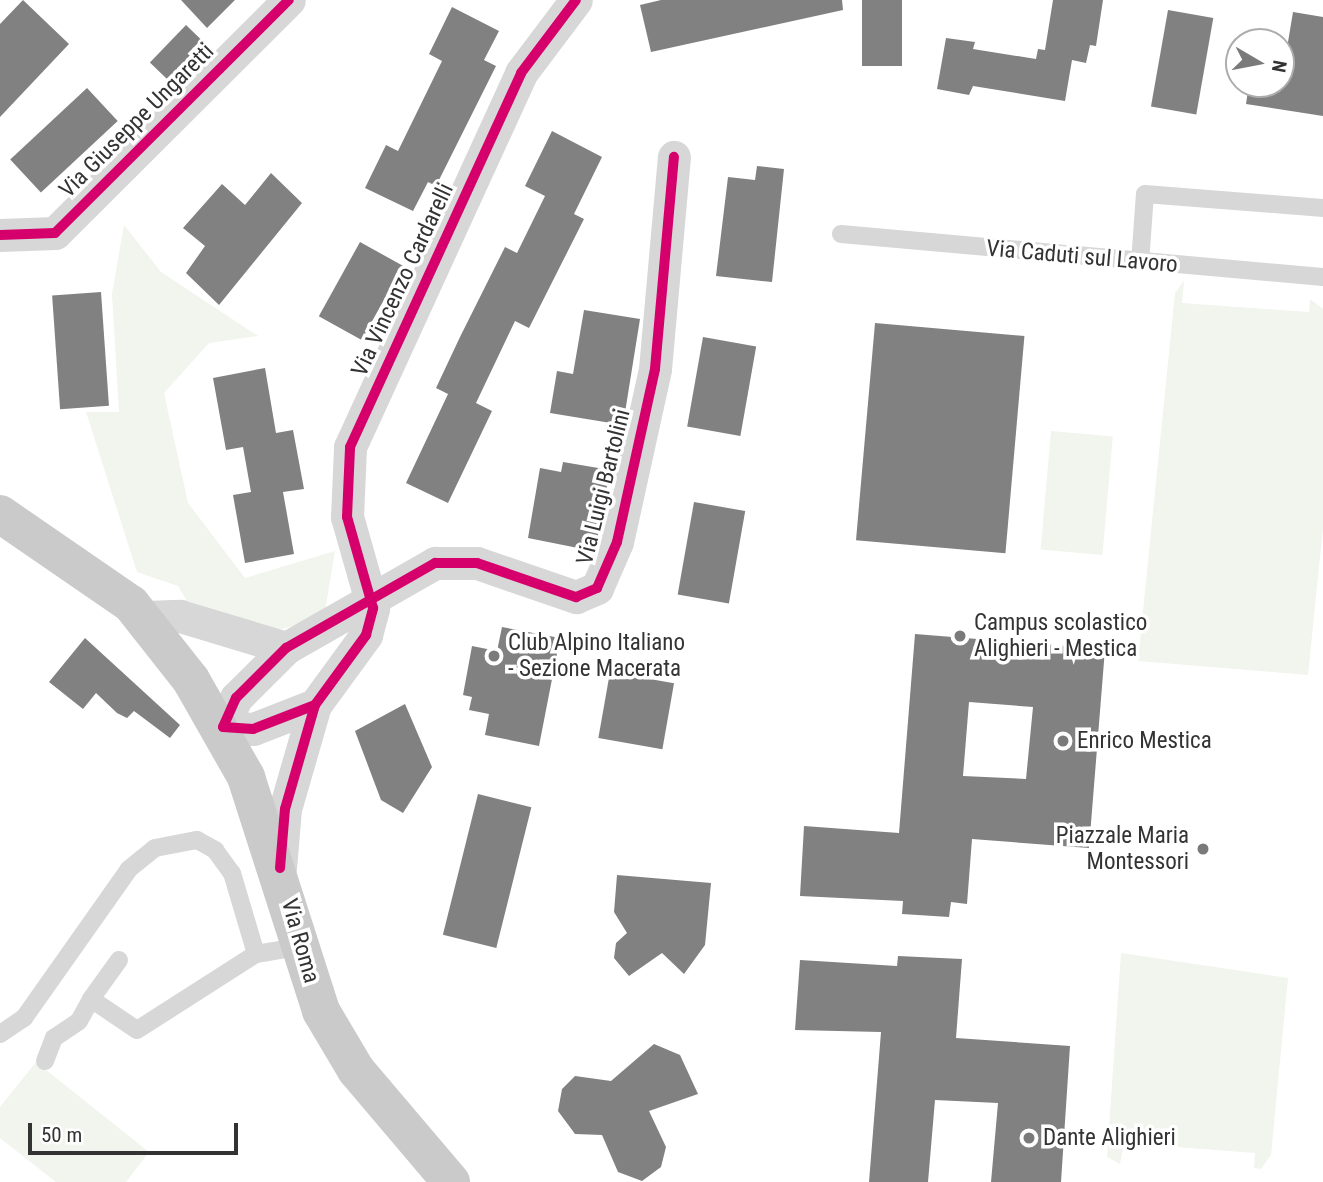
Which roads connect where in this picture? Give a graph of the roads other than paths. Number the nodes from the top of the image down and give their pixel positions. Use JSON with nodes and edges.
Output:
{"nodes":[{"id":1,"x":289,"y":0,"type":"edge"},
{"id":2,"x":559,"y":4,"type":"edge"},
{"id":3,"x":674,"y":157,"type":"dead end"},
{"id":4,"x":1323,"y":208,"type":"edge"},
{"id":5,"x":841,"y":234,"type":"dead end"},
{"id":6,"x":0,"y":235,"type":"edge"},
{"id":7,"x":1140,"y":263,"type":"junction"},
{"id":8,"x":1323,"y":277,"type":"edge"},
{"id":9,"x":0,"y":513,"type":"edge"},
{"id":10,"x":373,"y":597,"type":"junction"},
{"id":11,"x":144,"y":617,"type":"junction"},
{"id":12,"x":286,"y":648,"type":"junction"},
{"id":13,"x":315,"y":705,"type":"junction"},
{"id":14,"x":223,"y":727,"type":"junction"},
{"id":15,"x":280,"y":868,"type":"junction"},
{"id":16,"x":298,"y":947,"type":"junction"},
{"id":17,"x":256,"y":954,"type":"junction"},
{"id":18,"x":119,"y":960,"type":"dead end"},
{"id":19,"x":91,"y":999,"type":"junction"},
{"id":20,"x":0,"y":1034,"type":"edge"},
{"id":21,"x":45,"y":1061,"type":"dead end"},
{"id":22,"x":451,"y":1182,"type":"edge"}],
"edges":[{"from":1,"to":6,"type":"street","name":"Via Giuseppe Ungaretti"},
{"from":2,"to":10,"type":"street","name":"Via Vincenzo Cardarelli"},
{"from":3,"to":10,"type":"street","name":"Via Luigi Bartolini"},
{"from":4,"to":7,"type":"lane"},
{"from":5,"to":7,"type":"lane","name":"Via Caduti sul Lavoro"},
{"from":7,"to":8,"type":"lane","name":"Via Caduti sul Lavoro"},
{"from":9,"to":11,"type":"main road","name":"Via Roma"},
{"from":10,"to":12,"type":"street","name":"Via Luigi Bartolini"},
{"from":10,"to":13,"type":"street"},
{"from":11,"to":12,"type":"street"},
{"from":11,"to":14,"type":"main road","name":"Via Roma"},
{"from":12,"to":14,"type":"street","name":"Via Luigi Bartolini"},
{"from":13,"to":14,"type":"street"},
{"from":13,"to":15,"type":"street"},
{"from":14,"to":15,"type":"main road","name":"Via Roma"},
{"from":15,"to":16,"type":"main road","name":"Via Roma"},
{"from":16,"to":17,"type":"lane"},
{"from":16,"to":22,"type":"main road","name":"Via Roma"},
{"from":17,"to":19,"type":"lane"},
{"from":17,"to":20,"type":"lane"},
{"from":18,"to":19,"type":"lane"},
{"from":19,"to":21,"type":"lane"}]}
